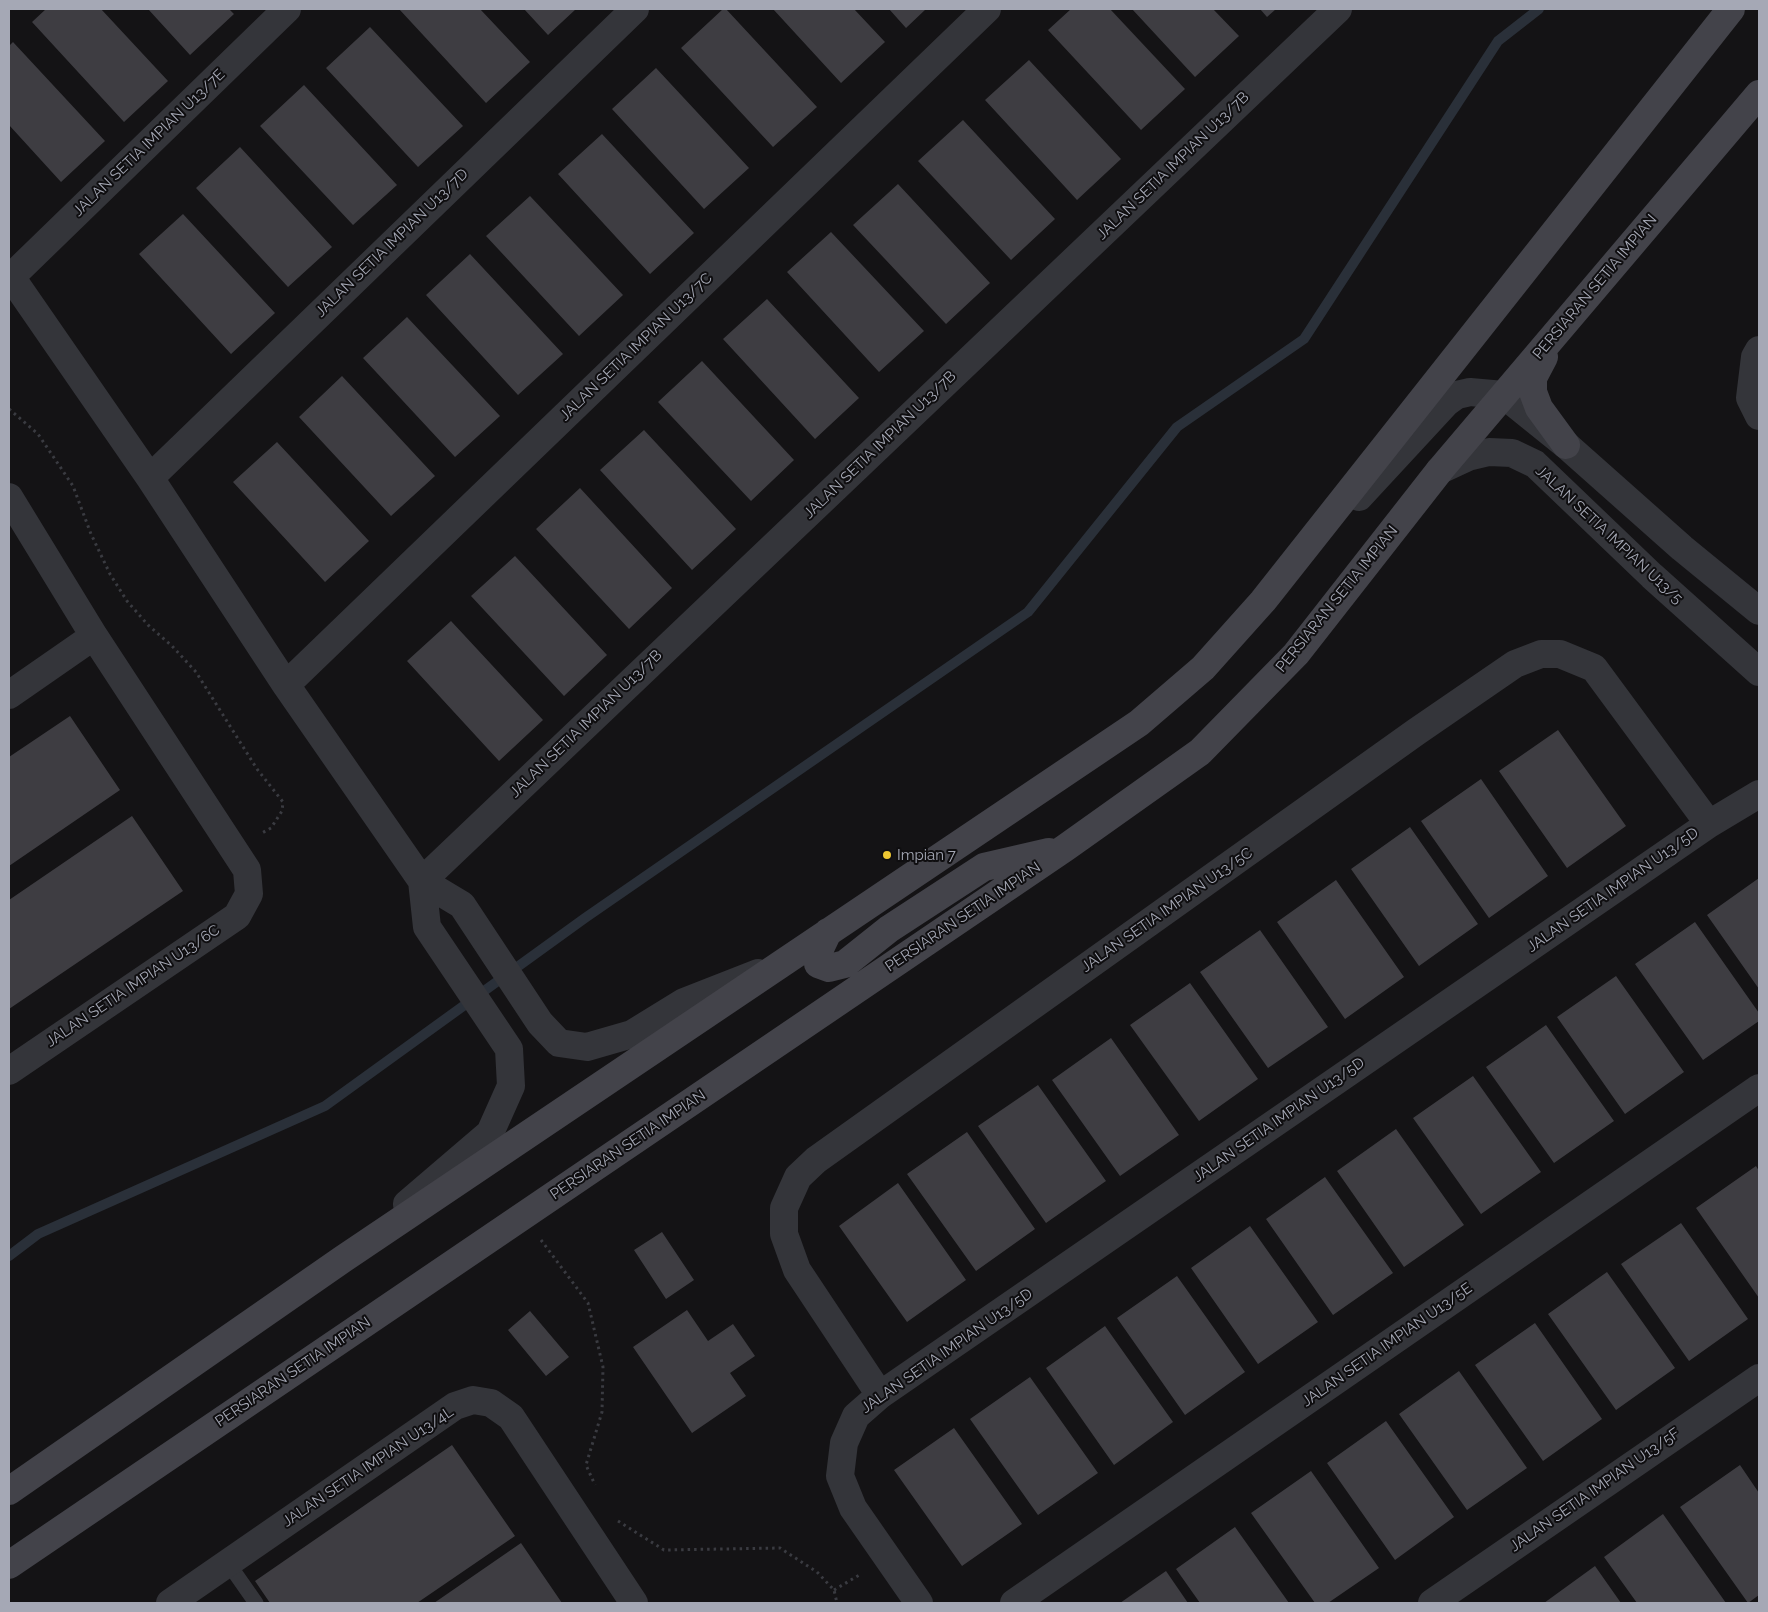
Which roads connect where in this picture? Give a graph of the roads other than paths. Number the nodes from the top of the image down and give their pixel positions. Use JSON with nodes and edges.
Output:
{"nodes":[{"id":1,"x":287,"y":9,"type":"edge"},
{"id":2,"x":635,"y":9,"type":"edge"},
{"id":3,"x":987,"y":9,"type":"edge"},
{"id":4,"x":1338,"y":9,"type":"edge"},
{"id":5,"x":1725,"y":13,"type":"edge"},
{"id":6,"x":1759,"y":94,"type":"edge"},
{"id":7,"x":10,"y":276,"type":"edge"},
{"id":8,"x":1556,"y":333,"type":"junction"},
{"id":9,"x":1759,"y":350,"type":"edge"},
{"id":10,"x":1504,"y":396,"type":"junction"},
{"id":11,"x":1759,"y":416,"type":"edge"},
{"id":12,"x":1566,"y":445,"type":"junction"},
{"id":13,"x":1440,"y":470,"type":"junction"},
{"id":14,"x":150,"y":478,"type":"junction"},
{"id":15,"x":10,"y":501,"type":"edge"},
{"id":16,"x":1668,"y":536,"type":"junction"},
{"id":17,"x":1644,"y":568,"type":"junction"},
{"id":18,"x":1263,"y":601,"type":"junction"},
{"id":19,"x":1759,"y":611,"type":"edge"},
{"id":20,"x":94,"y":636,"type":"junction"},
{"id":21,"x":1759,"y":672,"type":"edge"},
{"id":22,"x":286,"y":685,"type":"junction"},
{"id":23,"x":9,"y":694,"type":"edge"},
{"id":24,"x":1759,"y":794,"type":"edge"},
{"id":25,"x":1709,"y":824,"type":"junction"},
{"id":26,"x":1065,"y":848,"type":"junction"},
{"id":27,"x":422,"y":881,"type":"junction"},
{"id":28,"x":828,"y":932,"type":"junction"},
{"id":29,"x":785,"y":962,"type":"junction"},
{"id":30,"x":9,"y":1070,"type":"edge"},
{"id":31,"x":1759,"y":1088,"type":"edge"},
{"id":32,"x":343,"y":1259,"type":"junction"},
{"id":33,"x":1759,"y":1378,"type":"edge"},
{"id":34,"x":880,"y":1395,"type":"junction"},
{"id":35,"x":9,"y":1491,"type":"edge"},
{"id":36,"x":228,"y":1563,"type":"junction"},
{"id":37,"x":9,"y":1565,"type":"edge"},
{"id":38,"x":170,"y":1603,"type":"edge"},
{"id":39,"x":256,"y":1603,"type":"edge"},
{"id":40,"x":634,"y":1603,"type":"edge"},
{"id":41,"x":919,"y":1603,"type":"edge"},
{"id":42,"x":1014,"y":1603,"type":"edge"},
{"id":43,"x":1432,"y":1603,"type":"edge"}],
"edges":[{"from":1,"to":7,"type":"street","name":"JALAN SETIA IMPIAN U13/7E"},
{"from":2,"to":14,"type":"street","name":"JALAN SETIA IMPIAN U13/7D"},
{"from":3,"to":22,"type":"street","name":"JALAN SETIA IMPIAN U13/7C"},
{"from":4,"to":27,"type":"street","name":"JALAN SETIA IMPIAN U13/7B"},
{"from":5,"to":18,"type":"street"},
{"from":6,"to":8,"type":"street","name":"PERSIARAN SETIA IMPIAN"},
{"from":7,"to":14,"type":"street"},
{"from":8,"to":10,"type":"street","name":"PERSIARAN SETIA IMPIAN"},
{"from":8,"to":12,"type":"street"},
{"from":9,"to":11,"type":"street"},
{"from":10,"to":12,"type":"street"},
{"from":10,"to":13,"type":"street","name":"PERSIARAN SETIA IMPIAN"},
{"from":10,"to":18,"type":"street"},
{"from":12,"to":16,"type":"street"},
{"from":13,"to":17,"type":"street","name":"JALAN SETIA IMPIAN U13/5"},
{"from":13,"to":26,"type":"street","name":"PERSIARAN SETIA IMPIAN"},
{"from":14,"to":22,"type":"street"},
{"from":15,"to":20,"type":"street"},
{"from":16,"to":17,"type":"street"},
{"from":16,"to":19,"type":"street"},
{"from":17,"to":21,"type":"street","name":"JALAN SETIA IMPIAN U13/5"},
{"from":18,"to":28,"type":"street"},
{"from":20,"to":23,"type":"street"},
{"from":20,"to":30,"type":"street","name":"JALAN SETIA IMPIAN U13/6C"},
{"from":22,"to":27,"type":"street"},
{"from":24,"to":25,"type":"street","name":"JALAN SETIA IMPIAN U13/5D"},
{"from":25,"to":34,"type":"street","name":"JALAN SETIA IMPIAN U13/5D"},
{"from":25,"to":34,"type":"street","name":"JALAN SETIA IMPIAN U13/5C"},
{"from":26,"to":28,"type":"street"},
{"from":26,"to":37,"type":"street","name":"PERSIARAN SETIA IMPIAN"},
{"from":27,"to":29,"type":"street"},
{"from":27,"to":32,"type":"street"},
{"from":28,"to":29,"type":"street"},
{"from":29,"to":32,"type":"street"},
{"from":31,"to":42,"type":"street","name":"JALAN SETIA IMPIAN U13/5E"},
{"from":32,"to":35,"type":"street"},
{"from":33,"to":43,"type":"street","name":"JALAN SETIA IMPIAN U13/5F"},
{"from":34,"to":41,"type":"street","name":"JALAN SETIA IMPIAN U13/5D"},
{"from":36,"to":38,"type":"street","name":"JALAN SETIA IMPIAN U13/4L"},
{"from":36,"to":39,"type":"lane"},
{"from":36,"to":40,"type":"street","name":"JALAN SETIA IMPIAN U13/4L"}]}
